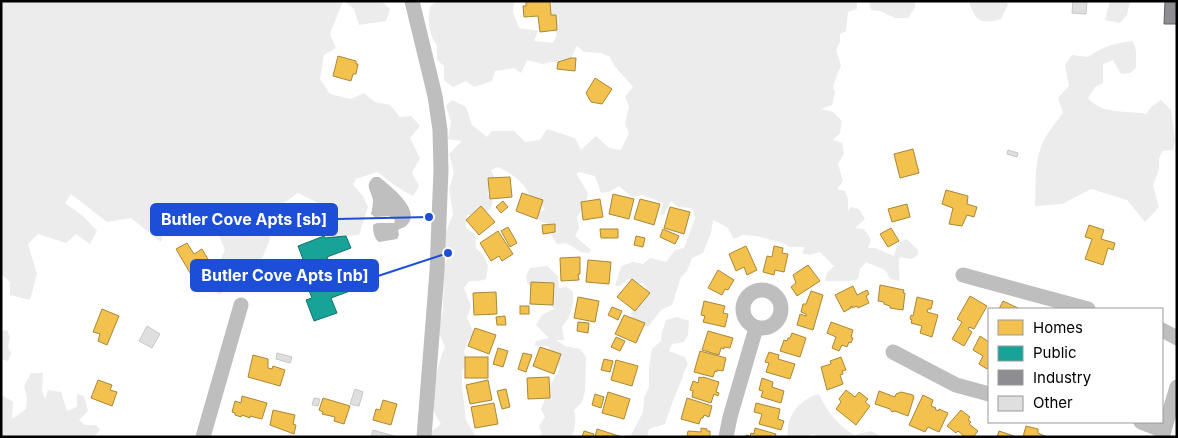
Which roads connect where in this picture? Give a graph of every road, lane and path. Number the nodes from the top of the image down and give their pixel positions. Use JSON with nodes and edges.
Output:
{"nodes":[{"id":1,"x":412,"y":1,"type":"edge"},
{"id":2,"x":963,"y":275,"type":"dead end"},
{"id":3,"x":241,"y":305,"type":"dead end"},
{"id":4,"x":1084,"y":308,"type":"edge"},
{"id":5,"x":756,"y":328,"type":"dead end"},
{"id":6,"x":893,"y":352,"type":"dead end"},
{"id":7,"x":1177,"y":387,"type":"edge"},
{"id":8,"x":988,"y":394,"type":"edge"},
{"id":9,"x":1143,"y":423,"type":"edge"},
{"id":10,"x":1163,"y":434,"type":"edge"},
{"id":11,"x":205,"y":436,"type":"edge"},
{"id":12,"x":424,"y":437,"type":"edge"},
{"id":13,"x":726,"y":437,"type":"edge"}],
"edges":[{"from":1,"to":12,"type":"street"},
{"from":2,"to":4,"type":"street"},
{"from":3,"to":11,"type":"street"},
{"from":5,"to":13,"type":"street"},
{"from":6,"to":8,"type":"street"},
{"from":7,"to":10,"type":"street"},
{"from":9,"to":10,"type":"street"}]}
